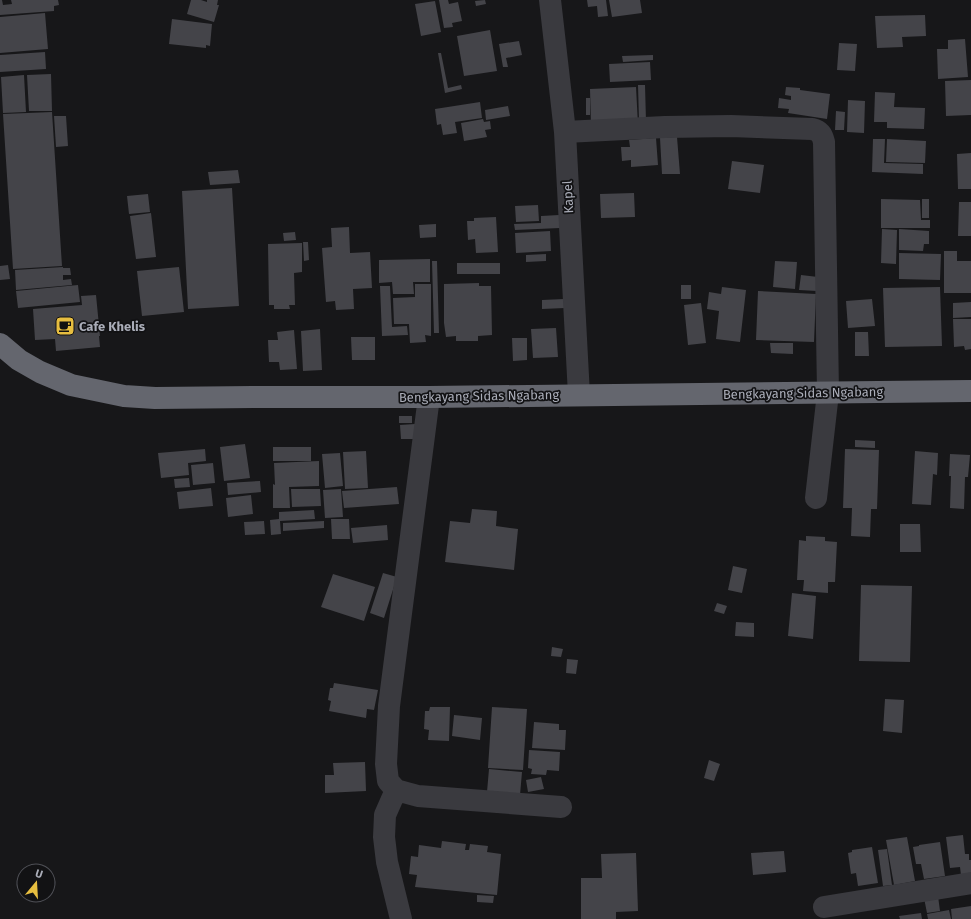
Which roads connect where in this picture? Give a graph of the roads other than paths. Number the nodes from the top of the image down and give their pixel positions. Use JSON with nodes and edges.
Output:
{"nodes":[{"id":1,"x":550,"y":0,"type":"edge"},
{"id":2,"x":565,"y":132,"type":"junction"},
{"id":3,"x":0,"y":344,"type":"edge"},
{"id":4,"x":971,"y":391,"type":"edge"},
{"id":5,"x":828,"y":393,"type":"junction"},
{"id":6,"x":579,"y":395,"type":"junction"},
{"id":7,"x":430,"y":397,"type":"junction"},
{"id":8,"x":816,"y":498,"type":"dead end"},
{"id":9,"x":396,"y":790,"type":"junction"},
{"id":10,"x":561,"y":807,"type":"dead end"},
{"id":11,"x":971,"y":883,"type":"edge"},
{"id":12,"x":824,"y":907,"type":"dead end"},
{"id":13,"x":401,"y":919,"type":"edge"}],
"edges":[{"from":1,"to":2,"type":"street","name":"Kapel"},
{"from":2,"to":5,"type":"street"},
{"from":2,"to":6,"type":"street","name":"Kapel"},
{"from":3,"to":7,"type":"highway","name":"Bengkayang Sidas Ngabang"},
{"from":4,"to":5,"type":"highway","name":"Bengkayang Sidas Ngabang"},
{"from":5,"to":6,"type":"highway","name":"Bengkayang Sidas Ngabang"},
{"from":5,"to":8,"type":"street"},
{"from":6,"to":7,"type":"highway","name":"Bengkayang Sidas Ngabang"},
{"from":7,"to":9,"type":"street"},
{"from":9,"to":10,"type":"street"},
{"from":9,"to":13,"type":"street"},
{"from":11,"to":12,"type":"street"}]}
